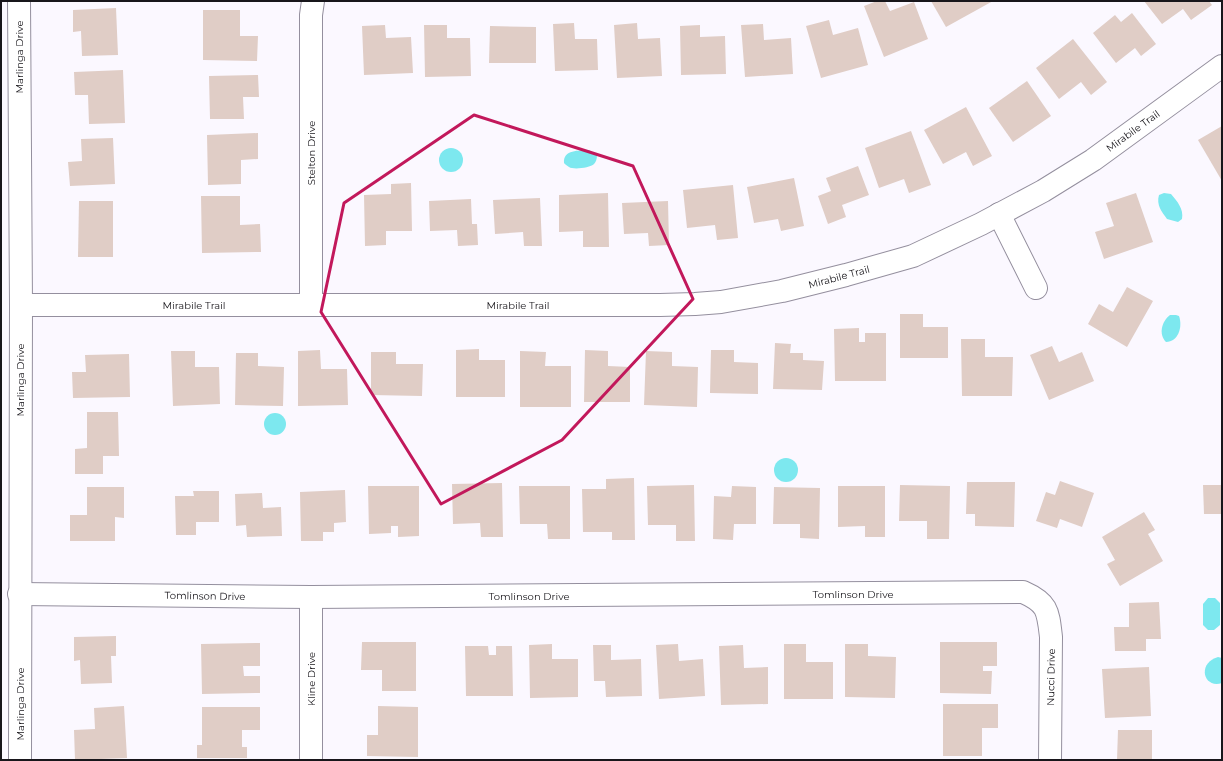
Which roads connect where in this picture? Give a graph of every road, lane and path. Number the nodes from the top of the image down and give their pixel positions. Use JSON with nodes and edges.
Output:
{"nodes":[{"id":1,"x":19,"y":1,"type":"edge"},
{"id":2,"x":313,"y":1,"type":"edge"},
{"id":3,"x":1222,"y":66,"type":"edge"},
{"id":4,"x":10,"y":72,"type":"edge"},
{"id":5,"x":999,"y":214,"type":"junction"},
{"id":6,"x":1036,"y":288,"type":"dead end"},
{"id":7,"x":21,"y":305,"type":"junction"},
{"id":8,"x":312,"y":305,"type":"junction"},
{"id":9,"x":19,"y":594,"type":"junction"},
{"id":10,"x":311,"y":597,"type":"junction"},
{"id":11,"x":1037,"y":598,"type":"joint"},
{"id":12,"x":20,"y":760,"type":"edge"},
{"id":13,"x":311,"y":760,"type":"edge"},
{"id":14,"x":1050,"y":760,"type":"edge"}],
"edges":[{"from":1,"to":4,"type":"street","name":"Marlinga Drive"},
{"from":2,"to":8,"type":"street","name":"Stelton Drive"},
{"from":3,"to":5,"type":"street","name":"Mirabile Trail"},
{"from":4,"to":7,"type":"street","name":"Marlinga Drive"},
{"from":5,"to":6,"type":"street"},
{"from":5,"to":8,"type":"street","name":"Mirabile Trail"},
{"from":7,"to":8,"type":"street","name":"Mirabile Trail"},
{"from":7,"to":9,"type":"street","name":"Marlinga Drive"},
{"from":9,"to":10,"type":"street","name":"Tomlinson Drive"},
{"from":9,"to":12,"type":"street","name":"Marlinga Drive"},
{"from":10,"to":11,"type":"street","name":"Tomlinson Drive"},
{"from":10,"to":13,"type":"street","name":"Kline Drive"},
{"from":11,"to":14,"type":"street","name":"Nucci Drive"}]}
